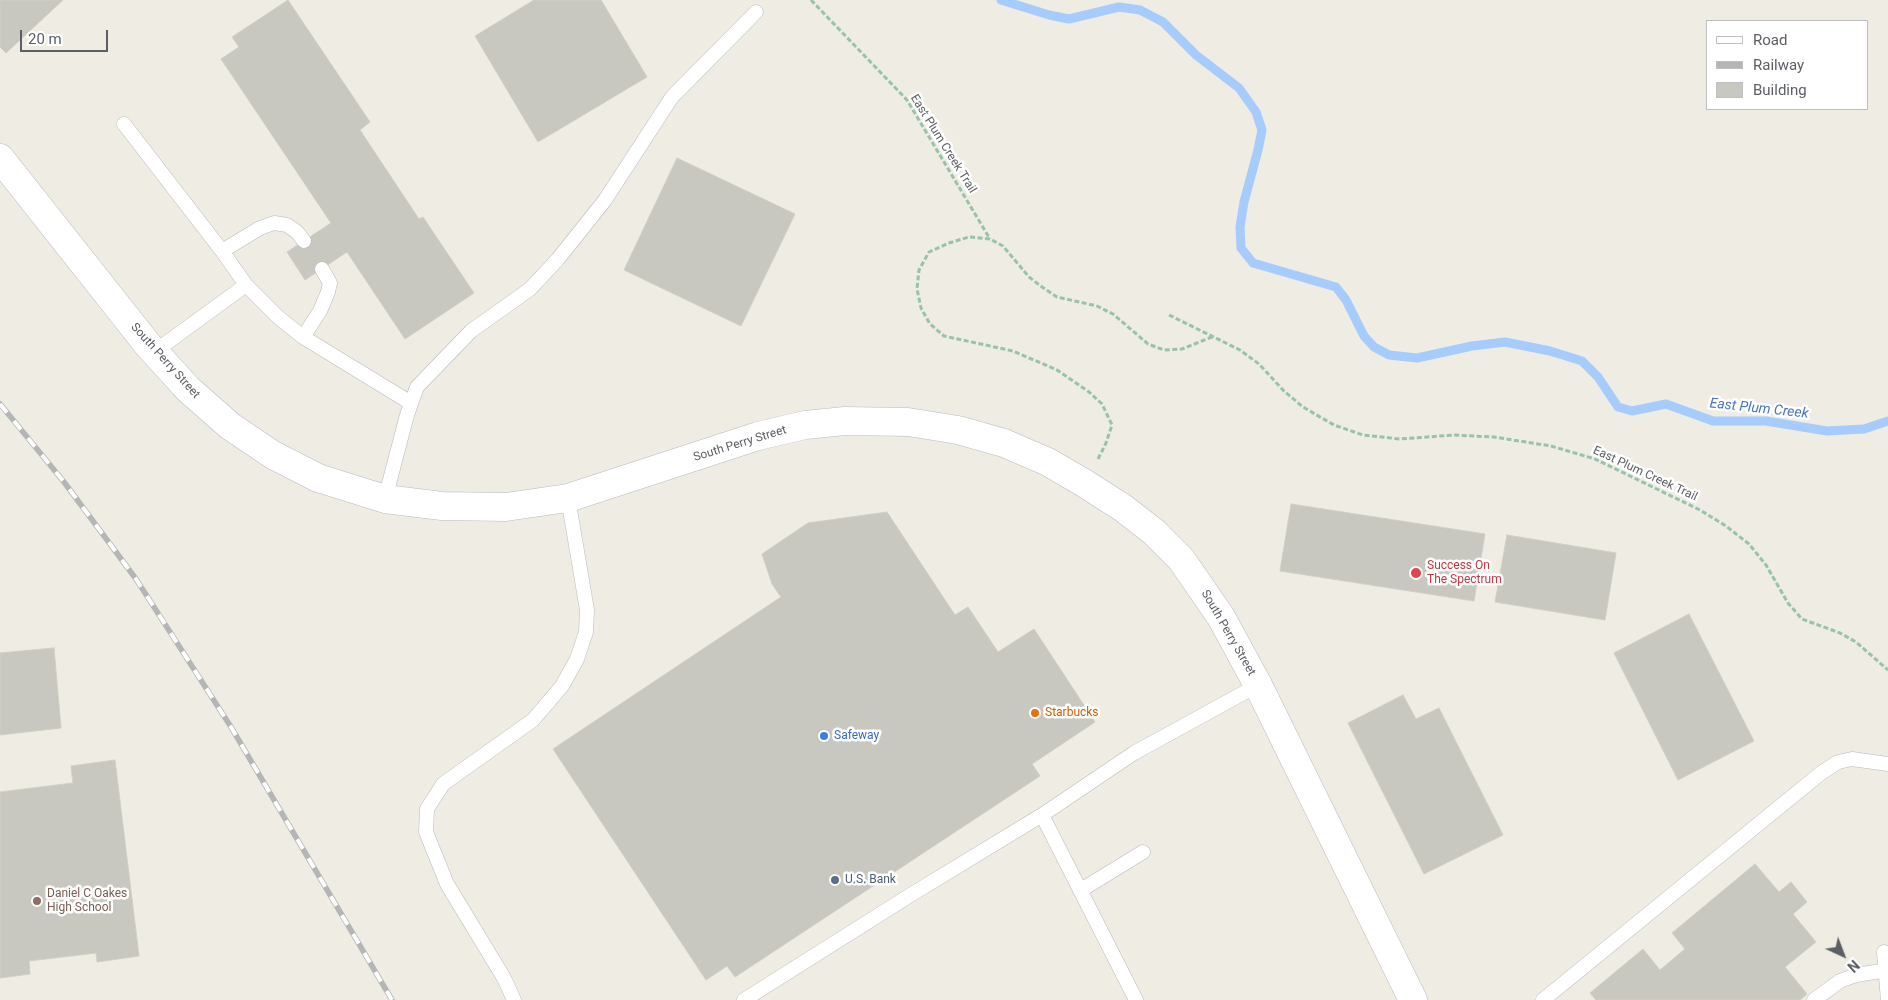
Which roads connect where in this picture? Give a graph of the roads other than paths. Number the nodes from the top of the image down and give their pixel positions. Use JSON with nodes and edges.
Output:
{"nodes":[{"id":1,"x":756,"y":12,"type":"dead end"},
{"id":2,"x":124,"y":124,"type":"dead end"},
{"id":3,"x":0,"y":158,"type":"edge"},
{"id":4,"x":304,"y":241,"type":"dead end"},
{"id":5,"x":222,"y":251,"type":"junction"},
{"id":6,"x":322,"y":269,"type":"dead end"},
{"id":7,"x":246,"y":285,"type":"junction"},
{"id":8,"x":303,"y":336,"type":"junction"},
{"id":9,"x":154,"y":352,"type":"junction"},
{"id":10,"x":411,"y":403,"type":"junction"},
{"id":11,"x":568,"y":498,"type":"junction"},
{"id":12,"x":385,"y":499,"type":"junction"},
{"id":13,"x":1258,"y":685,"type":"junction"},
{"id":14,"x":1888,"y":764,"type":"edge"},
{"id":15,"x":1042,"y":815,"type":"junction"},
{"id":16,"x":1143,"y":852,"type":"dead end"},
{"id":17,"x":1081,"y":890,"type":"junction"},
{"id":18,"x":1884,"y":952,"type":"dead end"},
{"id":19,"x":1886,"y":970,"type":"edge"},
{"id":20,"x":514,"y":1000,"type":"edge"},
{"id":21,"x":744,"y":1000,"type":"edge"},
{"id":22,"x":1136,"y":1000,"type":"edge"},
{"id":23,"x":1413,"y":1000,"type":"edge"},
{"id":24,"x":1543,"y":1000,"type":"edge"},
{"id":25,"x":1814,"y":1000,"type":"edge"},
{"id":26,"x":1888,"y":1000,"type":"edge"}],
"edges":[{"from":1,"to":10,"type":"lane"},
{"from":2,"to":5,"type":"lane"},
{"from":3,"to":9,"type":"street","name":"South Perry Street"},
{"from":4,"to":5,"type":"lane"},
{"from":5,"to":7,"type":"lane"},
{"from":6,"to":8,"type":"lane"},
{"from":7,"to":8,"type":"lane"},
{"from":7,"to":9,"type":"lane"},
{"from":8,"to":10,"type":"lane"},
{"from":9,"to":12,"type":"street","name":"South Perry Street"},
{"from":10,"to":12,"type":"lane"},
{"from":11,"to":12,"type":"street","name":"South Perry Street"},
{"from":11,"to":13,"type":"street","name":"South Perry Street"},
{"from":11,"to":20,"type":"lane"},
{"from":13,"to":15,"type":"lane"},
{"from":13,"to":23,"type":"street","name":"South Perry Street"},
{"from":14,"to":24,"type":"lane"},
{"from":15,"to":17,"type":"lane"},
{"from":15,"to":21,"type":"lane"},
{"from":16,"to":17,"type":"lane"},
{"from":17,"to":22,"type":"lane"},
{"from":18,"to":19,"type":"lane"},
{"from":19,"to":25,"type":"lane"},
{"from":19,"to":26,"type":"lane"}]}
